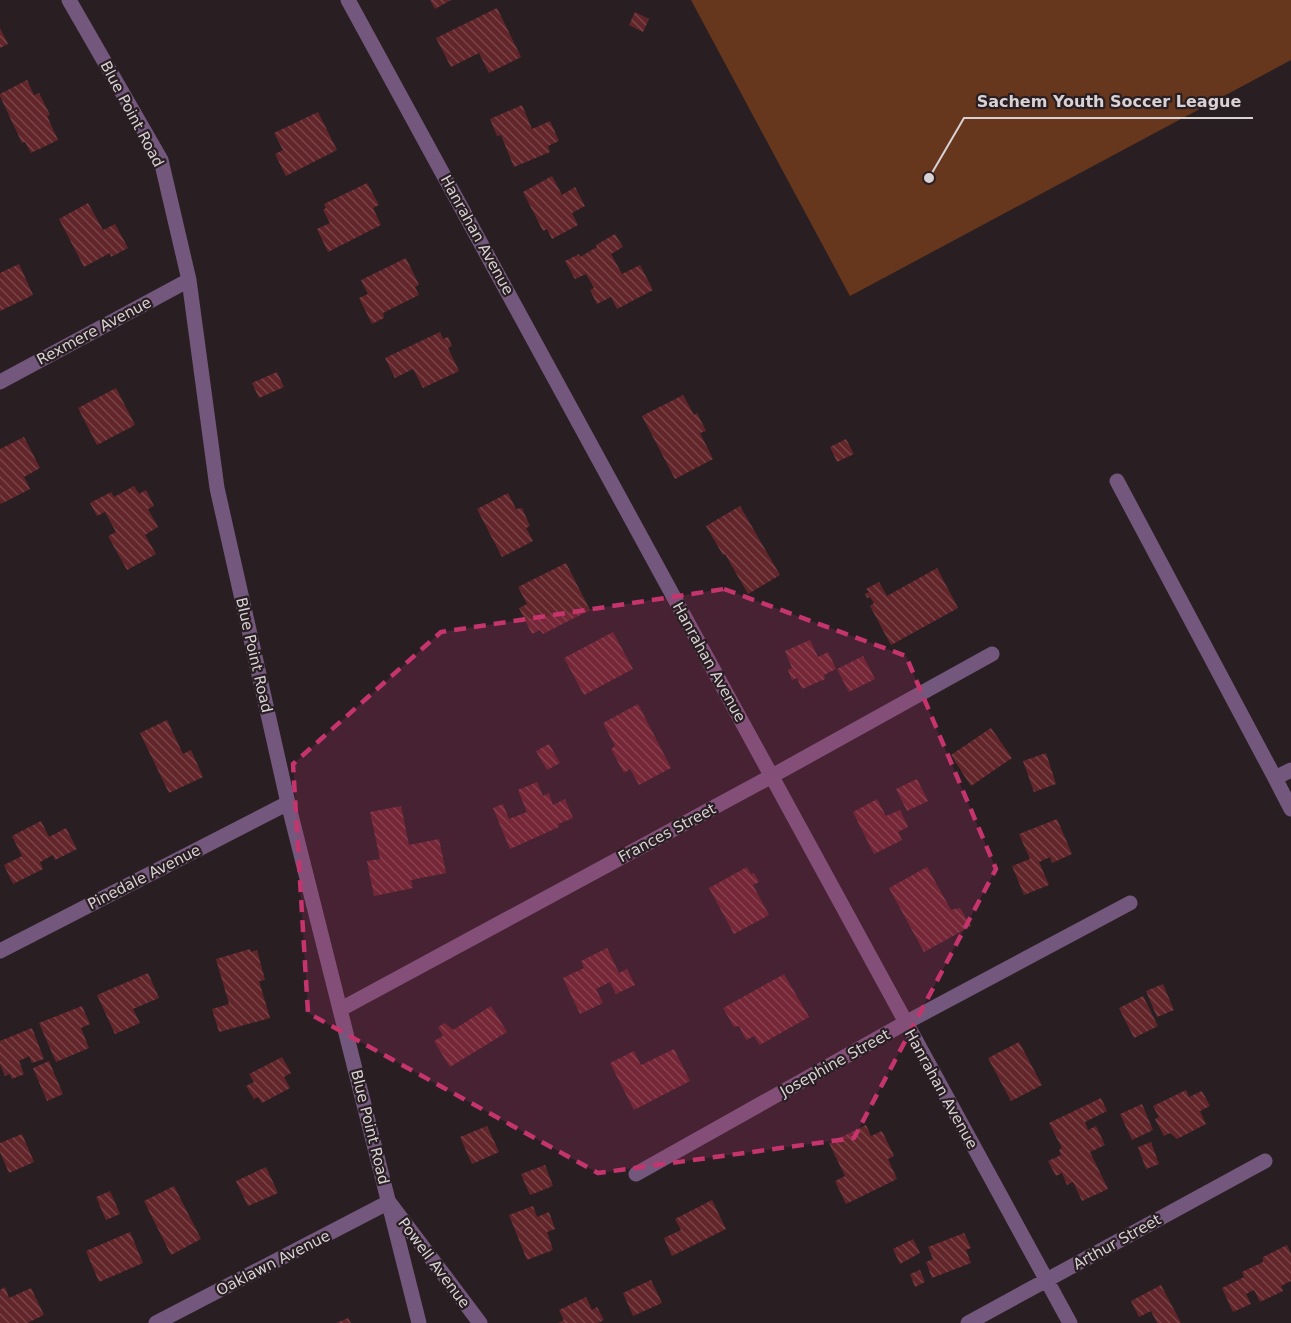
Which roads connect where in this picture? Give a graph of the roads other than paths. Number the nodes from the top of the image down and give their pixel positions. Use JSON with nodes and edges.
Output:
{"nodes":[{"id":1,"x":69,"y":0,"type":"edge"},
{"id":2,"x":348,"y":0,"type":"edge"},
{"id":3,"x":189,"y":280,"type":"junction"},
{"id":4,"x":0,"y":382,"type":"edge"},
{"id":5,"x":1118,"y":481,"type":"dead end"},
{"id":6,"x":992,"y":654,"type":"dead end"},
{"id":7,"x":1291,"y":770,"type":"edge"},
{"id":8,"x":772,"y":776,"type":"junction"},
{"id":9,"x":1275,"y":778,"type":"junction"},
{"id":10,"x":288,"y":803,"type":"junction"},
{"id":11,"x":1291,"y":809,"type":"edge"},
{"id":12,"x":1130,"y":903,"type":"dead end"},
{"id":13,"x":0,"y":951,"type":"edge"},
{"id":14,"x":341,"y":1009,"type":"junction"},
{"id":15,"x":905,"y":1023,"type":"junction"},
{"id":16,"x":1265,"y":1161,"type":"dead end"},
{"id":17,"x":636,"y":1174,"type":"dead end"},
{"id":18,"x":389,"y":1202,"type":"junction"},
{"id":19,"x":1046,"y":1281,"type":"junction"},
{"id":20,"x":156,"y":1323,"type":"edge"},
{"id":21,"x":419,"y":1323,"type":"edge"},
{"id":22,"x":480,"y":1323,"type":"edge"},
{"id":23,"x":968,"y":1323,"type":"edge"},
{"id":24,"x":1070,"y":1323,"type":"edge"}],
"edges":[{"from":1,"to":3,"type":"street","name":"Blue Point Road"},
{"from":2,"to":8,"type":"street","name":"Hanrahan Avenue"},
{"from":3,"to":4,"type":"street","name":"Rexmere Avenue"},
{"from":3,"to":10,"type":"street","name":"Blue Point Road"},
{"from":5,"to":9,"type":"street"},
{"from":6,"to":8,"type":"street","name":"Frances Street"},
{"from":7,"to":9,"type":"street"},
{"from":8,"to":14,"type":"street","name":"Frances Street"},
{"from":8,"to":15,"type":"street","name":"Hanrahan Avenue"},
{"from":9,"to":11,"type":"street"},
{"from":10,"to":13,"type":"street","name":"Pinedale Avenue"},
{"from":10,"to":14,"type":"street","name":"Blue Point Road"},
{"from":12,"to":15,"type":"street","name":"Josephine Street"},
{"from":14,"to":18,"type":"street","name":"Blue Point Road"},
{"from":15,"to":17,"type":"street","name":"Josephine Street"},
{"from":15,"to":19,"type":"street","name":"Hanrahan Avenue"},
{"from":16,"to":19,"type":"street","name":"Arthur Street"},
{"from":18,"to":20,"type":"street","name":"Oaklawn Avenue"},
{"from":18,"to":21,"type":"street","name":"Blue Point Road"},
{"from":18,"to":22,"type":"street","name":"Powell Avenue"},
{"from":19,"to":23,"type":"street","name":"Arthur Street"},
{"from":19,"to":24,"type":"street","name":"Hanrahan Avenue"}]}
